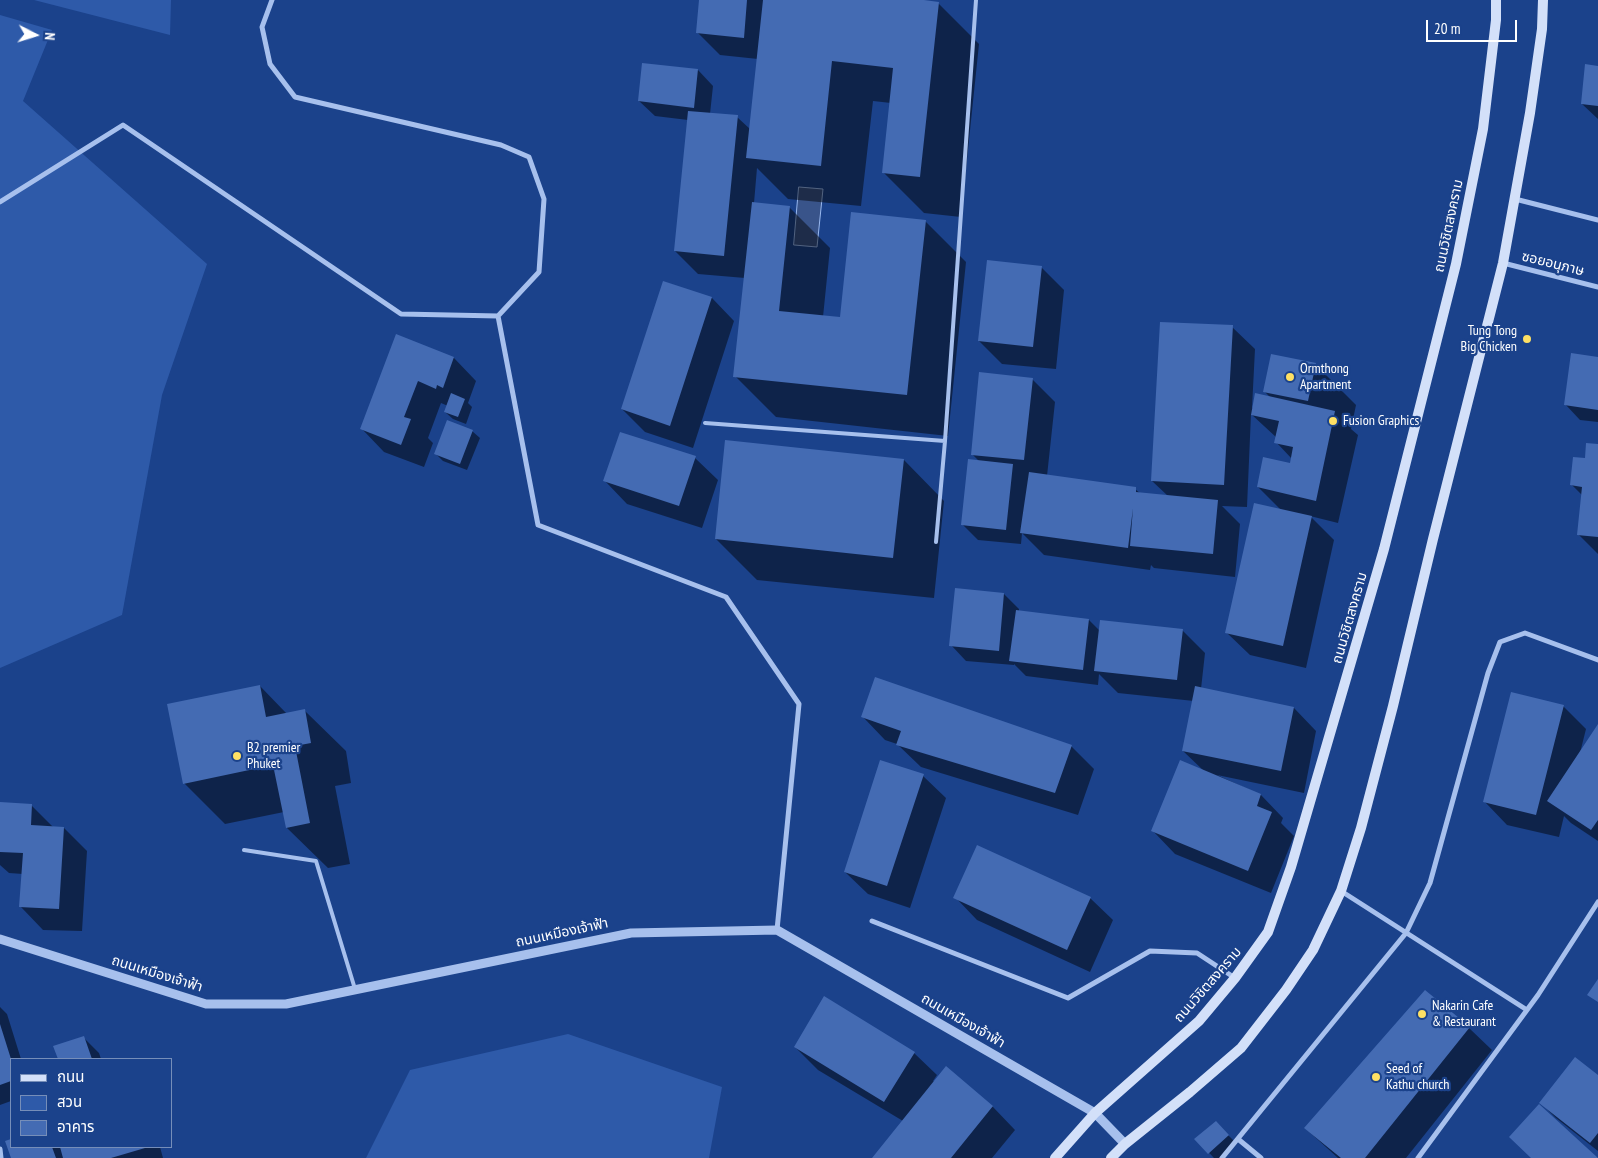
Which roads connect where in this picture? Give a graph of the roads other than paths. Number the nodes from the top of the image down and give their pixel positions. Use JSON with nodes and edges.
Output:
{"nodes":[{"id":1,"x":272,"y":0,"type":"edge"},
{"id":2,"x":976,"y":0,"type":"edge"},
{"id":3,"x":1496,"y":0,"type":"edge"},
{"id":4,"x":1543,"y":0,"type":"edge"},
{"id":5,"x":1515,"y":199,"type":"junction"},
{"id":6,"x":0,"y":202,"type":"edge"},
{"id":7,"x":1598,"y":220,"type":"edge"},
{"id":8,"x":1503,"y":263,"type":"junction"},
{"id":9,"x":1598,"y":287,"type":"edge"},
{"id":10,"x":498,"y":316,"type":"junction"},
{"id":11,"x":705,"y":423,"type":"dead end"},
{"id":12,"x":945,"y":441,"type":"junction"},
{"id":13,"x":936,"y":542,"type":"dead end"},
{"id":14,"x":1598,"y":660,"type":"edge"},
{"id":15,"x":244,"y":850,"type":"dead end"},
{"id":16,"x":1341,"y":891,"type":"junction"},
{"id":17,"x":1598,"y":902,"type":"edge"},
{"id":18,"x":872,"y":920,"type":"dead end"},
{"id":19,"x":778,"y":930,"type":"junction"},
{"id":20,"x":1406,"y":933,"type":"junction"},
{"id":21,"x":0,"y":939,"type":"edge"},
{"id":22,"x":1236,"y":978,"type":"junction"},
{"id":23,"x":355,"y":989,"type":"junction"},
{"id":24,"x":1527,"y":1010,"type":"junction"},
{"id":25,"x":1095,"y":1113,"type":"junction"},
{"id":26,"x":1238,"y":1139,"type":"junction"},
{"id":27,"x":1125,"y":1144,"type":"junction"},
{"id":28,"x":0,"y":1150,"type":"edge"},
{"id":29,"x":1,"y":1158,"type":"edge"},
{"id":30,"x":1054,"y":1158,"type":"edge"},
{"id":31,"x":1111,"y":1158,"type":"edge"},
{"id":32,"x":1222,"y":1158,"type":"edge"},
{"id":33,"x":1261,"y":1158,"type":"edge"},
{"id":34,"x":1418,"y":1158,"type":"edge"}],
"edges":[{"from":1,"to":10,"type":"street"},
{"from":2,"to":12,"type":"lane"},
{"from":3,"to":22,"type":"main road","name":"ถนนวิชิตสงคราม"},
{"from":4,"to":5,"type":"main road"},
{"from":5,"to":7,"type":"street"},
{"from":5,"to":8,"type":"main road"},
{"from":6,"to":10,"type":"street"},
{"from":8,"to":9,"type":"street","name":"ซอยอนุภาษ"},
{"from":8,"to":16,"type":"main road"},
{"from":10,"to":19,"type":"street"},
{"from":11,"to":12,"type":"lane"},
{"from":12,"to":13,"type":"lane"},
{"from":14,"to":20,"type":"street"},
{"from":15,"to":23,"type":"lane"},
{"from":16,"to":20,"type":"street"},
{"from":16,"to":27,"type":"main road"},
{"from":17,"to":24,"type":"street"},
{"from":18,"to":22,"type":"street"},
{"from":19,"to":23,"type":"street","name":"ถนนเหมืองเจ้าฟ้า"},
{"from":19,"to":25,"type":"street","name":"ถนนเหมืองเจ้าฟ้า"},
{"from":20,"to":24,"type":"street"},
{"from":20,"to":26,"type":"street"},
{"from":21,"to":23,"type":"street","name":"ถนนเหมืองเจ้าฟ้า"},
{"from":22,"to":25,"type":"main road","name":"ถนนวิชิตสงคราม"},
{"from":24,"to":34,"type":"street"},
{"from":25,"to":27,"type":"street","name":"ถนนเหมืองเจ้าฟ้า"},
{"from":25,"to":30,"type":"main road","name":"ถนนวิชิตสงคราม"},
{"from":26,"to":32,"type":"street"},
{"from":26,"to":33,"type":"street"},
{"from":27,"to":31,"type":"main road"},
{"from":28,"to":29,"type":"street"}]}
